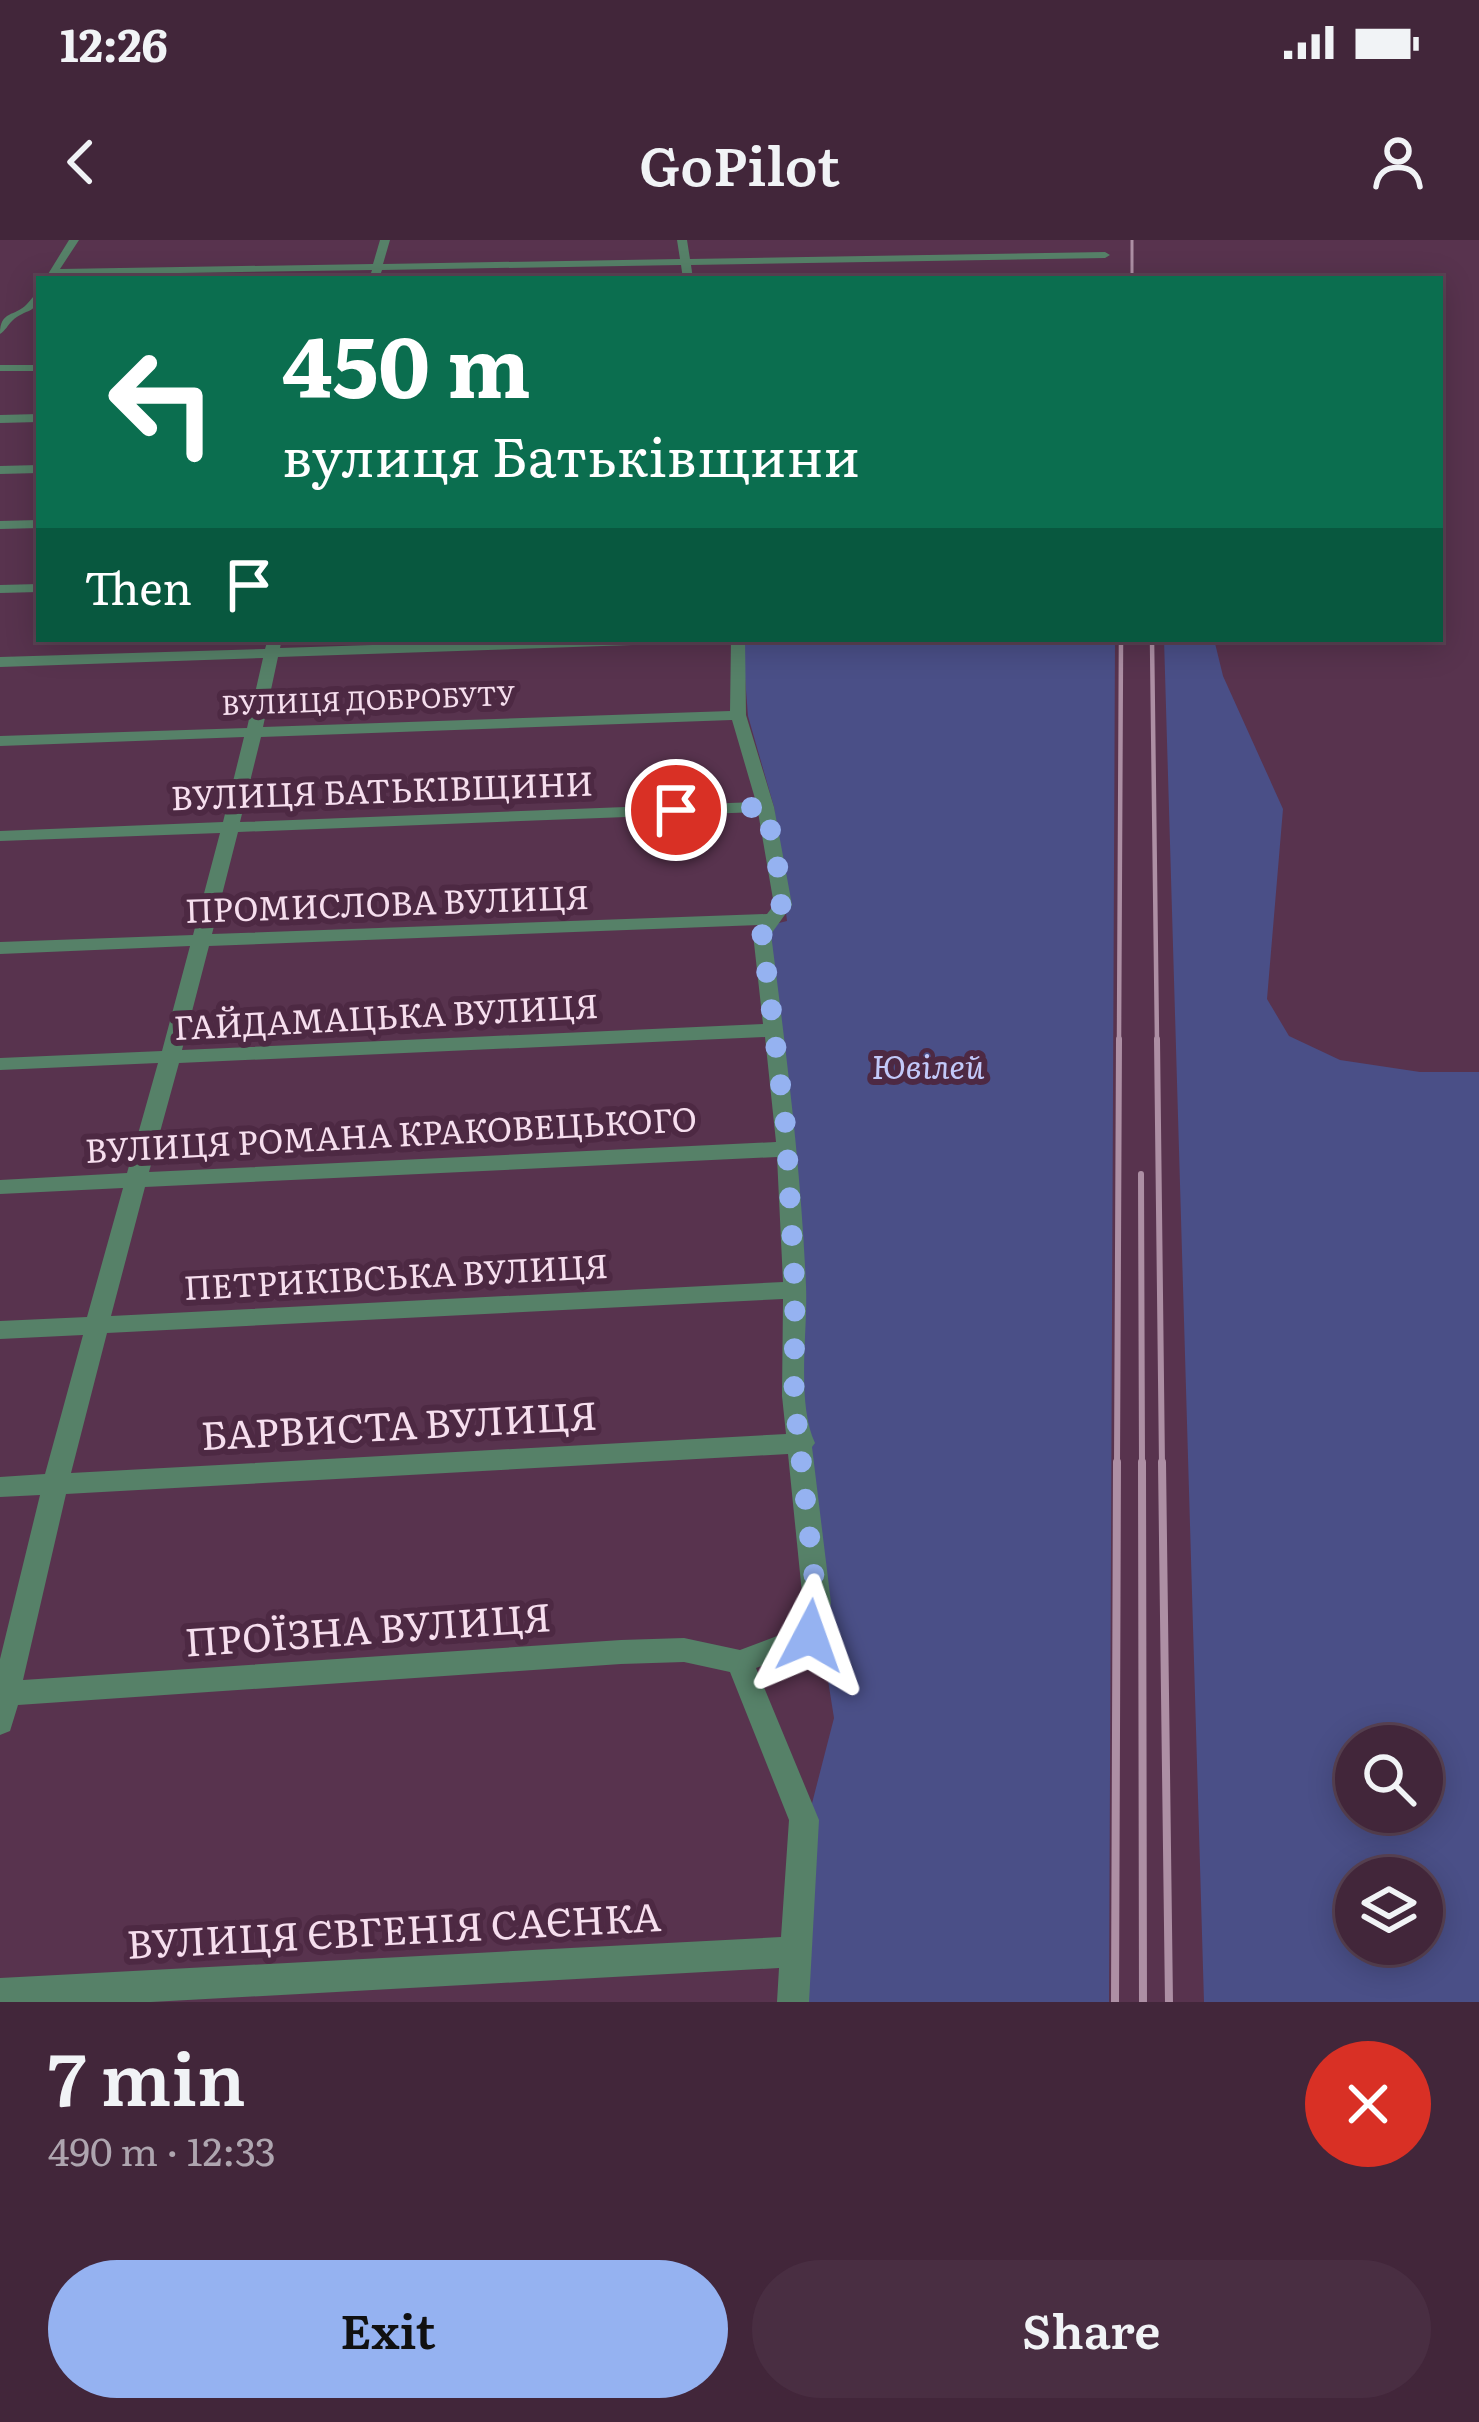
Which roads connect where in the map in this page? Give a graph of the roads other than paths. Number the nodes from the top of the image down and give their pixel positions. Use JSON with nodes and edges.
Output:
{"nodes":[{"id":1,"x":74,"y":240,"type":"edge"},
{"id":2,"x":385,"y":240,"type":"edge"},
{"id":3,"x":682,"y":240,"type":"edge"},
{"id":4,"x":1105,"y":255,"type":"dead end"},
{"id":5,"x":686,"y":259,"type":"junction"},
{"id":6,"x":378,"y":264,"type":"junction"},
{"id":7,"x":51,"y":275,"type":"edge"},
{"id":8,"x":375,"y":276,"type":"edge"},
{"id":9,"x":688,"y":276,"type":"edge"},
{"id":10,"x":36,"y":298,"type":"edge"},
{"id":11,"x":5,"y":316,"type":"edge"},
{"id":12,"x":36,"y":317,"type":"edge"},
{"id":13,"x":0,"y":332,"type":"edge"},
{"id":14,"x":0,"y":368,"type":"edge"},
{"id":15,"x":36,"y":368,"type":"edge"},
{"id":16,"x":36,"y":418,"type":"edge"},
{"id":17,"x":0,"y":419,"type":"edge"},
{"id":18,"x":36,"y":469,"type":"edge"},
{"id":19,"x":0,"y":470,"type":"edge"},
{"id":20,"x":36,"y":524,"type":"edge"},
{"id":21,"x":0,"y":525,"type":"edge"},
{"id":22,"x":36,"y":588,"type":"edge"},
{"id":23,"x":0,"y":589,"type":"edge"},
{"id":24,"x":512,"y":642,"type":"edge"},
{"id":25,"x":738,"y":642,"type":"edge"},
{"id":26,"x":274,"y":646,"type":"edge"},
{"id":27,"x":0,"y":662,"type":"edge"},
{"id":28,"x":738,"y":715,"type":"junction"},
{"id":29,"x":254,"y":733,"type":"junction"},
{"id":30,"x":0,"y":742,"type":"edge"},
{"id":31,"x":766,"y":807,"type":"junction"},
{"id":32,"x":232,"y":827,"type":"junction"},
{"id":33,"x":0,"y":836,"type":"edge"},
{"id":34,"x":776,"y":919,"type":"junction"},
{"id":35,"x":201,"y":941,"type":"junction"},
{"id":36,"x":0,"y":948,"type":"edge"},
{"id":37,"x":775,"y":1030,"type":"junction"},
{"id":38,"x":171,"y":1056,"type":"junction"},
{"id":39,"x":0,"y":1064,"type":"edge"},
{"id":40,"x":785,"y":1149,"type":"junction"},
{"id":41,"x":136,"y":1180,"type":"junction"},
{"id":42,"x":0,"y":1187,"type":"edge"},
{"id":43,"x":795,"y":1290,"type":"junction"},
{"id":44,"x":96,"y":1325,"type":"junction"},
{"id":45,"x":0,"y":1330,"type":"edge"},
{"id":46,"x":802,"y":1443,"type":"junction"},
{"id":47,"x":53,"y":1484,"type":"junction"},
{"id":48,"x":0,"y":1487,"type":"edge"},
{"id":49,"x":740,"y":1662,"type":"junction"},
{"id":50,"x":2,"y":1703,"type":"edge"},
{"id":51,"x":793,"y":1952,"type":"junction"},
{"id":52,"x":0,"y":1994,"type":"edge"},
{"id":53,"x":793,"y":2002,"type":"edge"}],
"edges":[{"from":1,"to":7,"type":"street"},
{"from":2,"to":6,"type":"street"},
{"from":3,"to":5,"type":"street"},
{"from":4,"to":5,"type":"street"},
{"from":5,"to":6,"type":"street"},
{"from":5,"to":9,"type":"street"},
{"from":6,"to":7,"type":"street"},
{"from":6,"to":8,"type":"street"},
{"from":10,"to":11,"type":"street"},
{"from":11,"to":12,"type":"street"},
{"from":11,"to":13,"type":"street"},
{"from":14,"to":15,"type":"street"},
{"from":16,"to":17,"type":"street"},
{"from":18,"to":19,"type":"street"},
{"from":20,"to":21,"type":"street"},
{"from":22,"to":23,"type":"street"},
{"from":24,"to":26,"type":"street"},
{"from":25,"to":28,"type":"street"},
{"from":26,"to":27,"type":"street"},
{"from":26,"to":29,"type":"street"},
{"from":28,"to":29,"type":"street","name":"ВУЛИЦЯ ДОБРОБУТУ"},
{"from":28,"to":31,"type":"street"},
{"from":29,"to":30,"type":"street","name":"ВУЛИЦЯ ДОБРОБУТУ"},
{"from":29,"to":32,"type":"street"},
{"from":31,"to":32,"type":"street","name":"ВУЛИЦЯ БАТЬКІВЩИНИ"},
{"from":31,"to":34,"type":"street"},
{"from":32,"to":33,"type":"street","name":"ВУЛИЦЯ БАТЬКІВЩИНИ"},
{"from":32,"to":35,"type":"street"},
{"from":34,"to":35,"type":"street","name":"ПРОМИСЛОВА ВУЛИЦЯ"},
{"from":34,"to":37,"type":"street"},
{"from":35,"to":36,"type":"street","name":"ПРОМИСЛОВА ВУЛИЦЯ"},
{"from":35,"to":38,"type":"street"},
{"from":37,"to":38,"type":"street","name":"ГАЙДАМАЦЬКА ВУЛИЦЯ"},
{"from":37,"to":40,"type":"street"},
{"from":38,"to":39,"type":"street","name":"ГАЙДАМАЦЬКА ВУЛИЦЯ"},
{"from":38,"to":41,"type":"street"},
{"from":40,"to":41,"type":"street","name":"ВУЛИЦЯ РОМАНА КРАКОВЕЦЬКОГО"},
{"from":40,"to":43,"type":"street"},
{"from":41,"to":42,"type":"street","name":"ВУЛИЦЯ РОМАНА КРАКОВЕЦЬКОГО"},
{"from":41,"to":44,"type":"street"},
{"from":43,"to":44,"type":"street","name":"ПЕТРИКІВСЬКА ВУЛИЦЯ"},
{"from":43,"to":46,"type":"street"},
{"from":44,"to":45,"type":"street","name":"ПЕТРИКІВСЬКА ВУЛИЦЯ"},
{"from":44,"to":47,"type":"street"},
{"from":46,"to":47,"type":"street","name":"БАРВИСТА ВУЛИЦЯ"},
{"from":46,"to":49,"type":"street"},
{"from":47,"to":48,"type":"street","name":"БАРВИСТА ВУЛИЦЯ"},
{"from":47,"to":50,"type":"street"},
{"from":49,"to":50,"type":"street","name":"ПРОЇЗНА ВУЛИЦЯ"},
{"from":49,"to":51,"type":"street"},
{"from":51,"to":52,"type":"street","name":"ВУЛИЦЯ ЄВГЕНІЯ САЄНКА"},
{"from":51,"to":53,"type":"street"}]}
